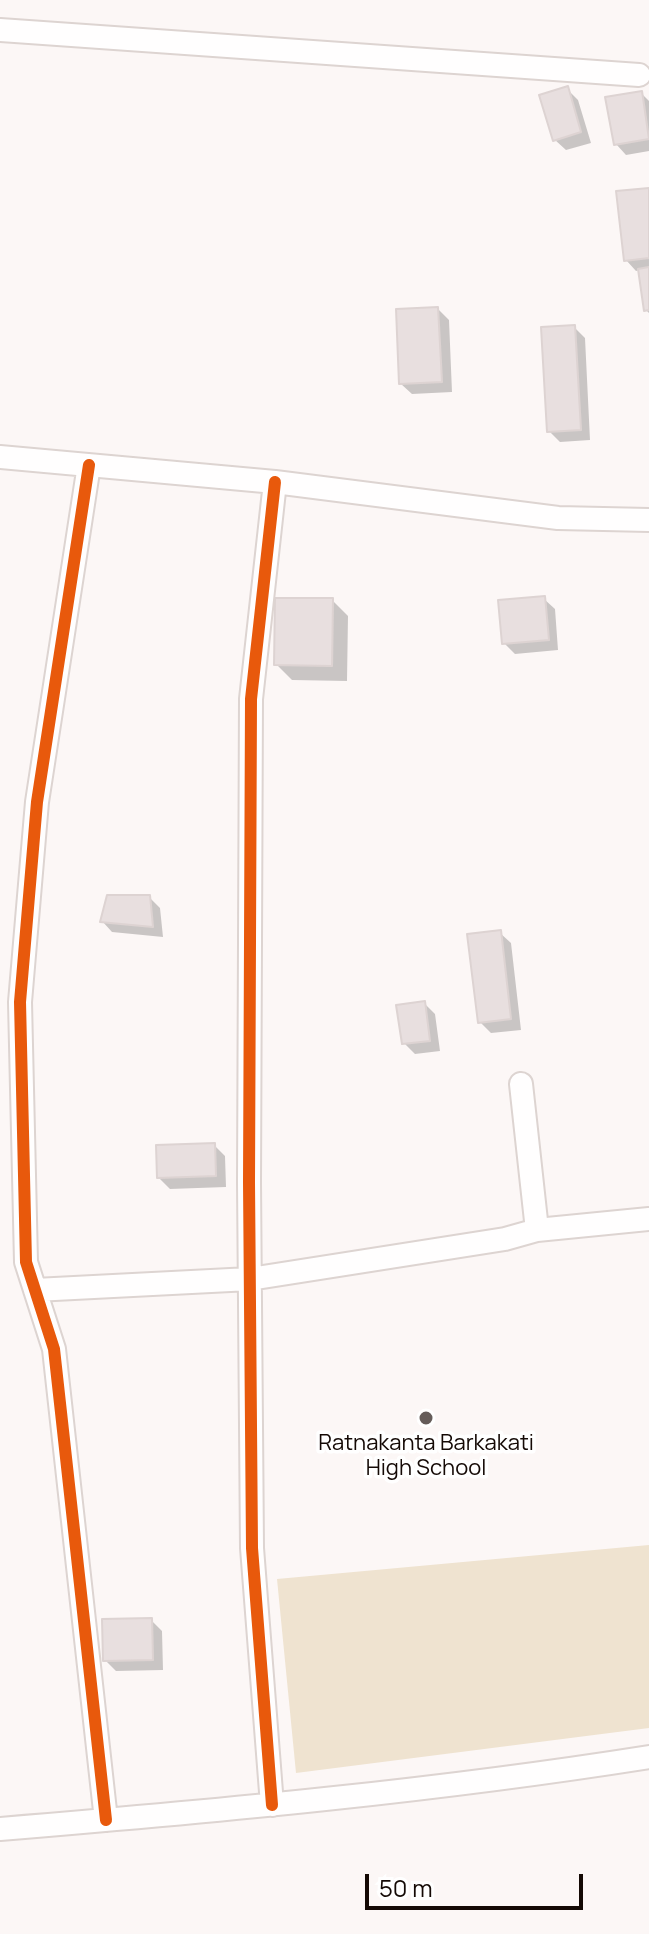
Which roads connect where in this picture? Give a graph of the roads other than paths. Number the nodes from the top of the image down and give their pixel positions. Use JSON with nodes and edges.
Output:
{"nodes":[{"id":1,"x":0,"y":30,"type":"edge"},
{"id":2,"x":639,"y":75,"type":"dead end"},
{"id":3,"x":0,"y":457,"type":"edge"},
{"id":4,"x":89,"y":465,"type":"junction"},
{"id":5,"x":275,"y":482,"type":"junction"},
{"id":6,"x":649,"y":520,"type":"edge"},
{"id":7,"x":521,"y":1084,"type":"dead end"},
{"id":8,"x":649,"y":1219,"type":"edge"},
{"id":9,"x":537,"y":1230,"type":"junction"},
{"id":10,"x":250,"y":1279,"type":"junction"},
{"id":11,"x":35,"y":1290,"type":"junction"},
{"id":12,"x":649,"y":1757,"type":"edge"},
{"id":13,"x":272,"y":1805,"type":"junction"},
{"id":14,"x":106,"y":1820,"type":"junction"},
{"id":15,"x":0,"y":1829,"type":"edge"}],
"edges":[{"from":1,"to":2,"type":"street"},
{"from":3,"to":4,"type":"street"},
{"from":4,"to":5,"type":"street"},
{"from":4,"to":11,"type":"street"},
{"from":5,"to":6,"type":"street"},
{"from":5,"to":10,"type":"street"},
{"from":7,"to":9,"type":"street"},
{"from":8,"to":9,"type":"street"},
{"from":9,"to":10,"type":"street"},
{"from":10,"to":11,"type":"street"},
{"from":10,"to":13,"type":"street"},
{"from":11,"to":14,"type":"street"},
{"from":12,"to":13,"type":"street"},
{"from":13,"to":14,"type":"street"},
{"from":14,"to":15,"type":"street"}]}
